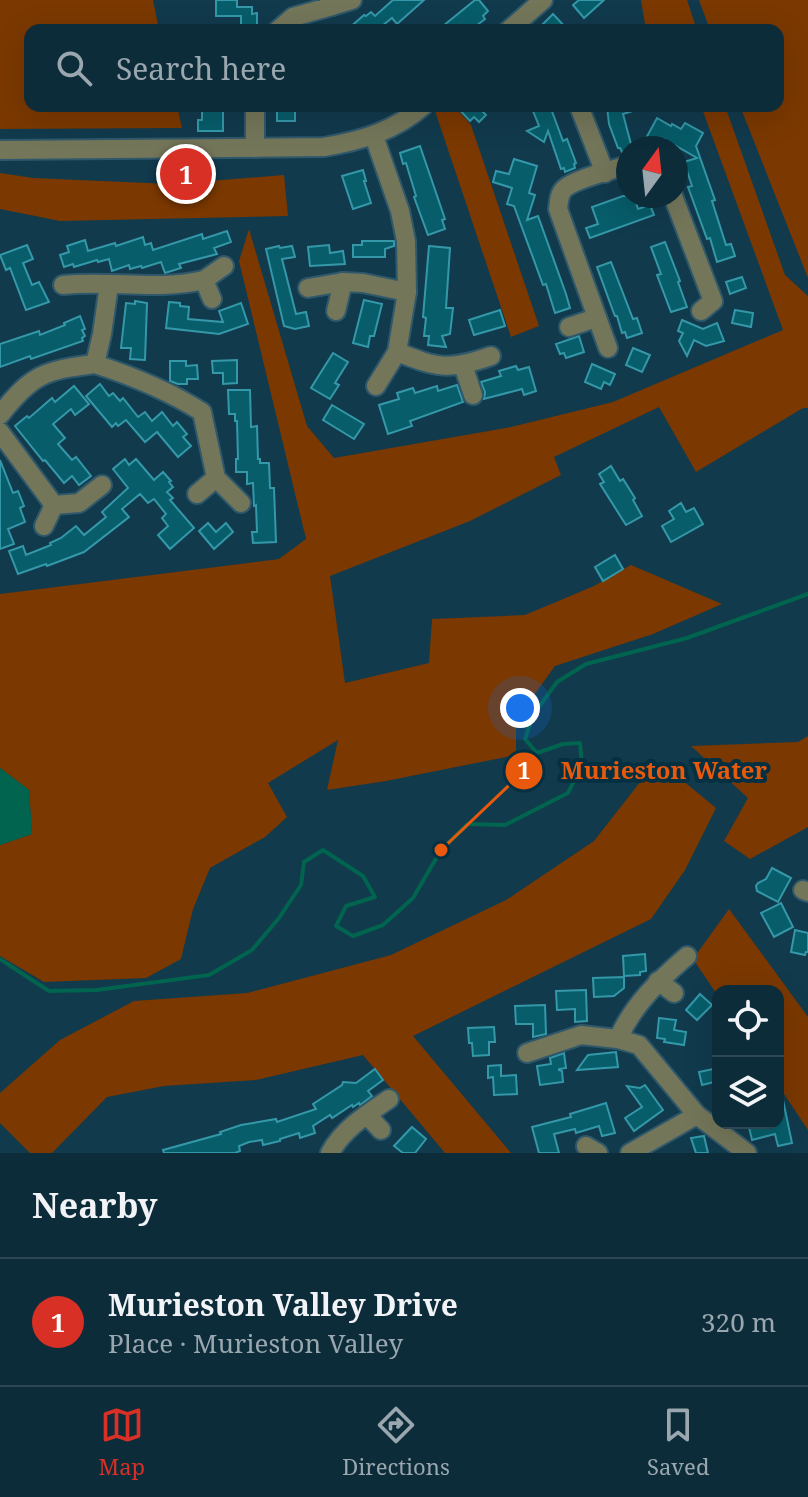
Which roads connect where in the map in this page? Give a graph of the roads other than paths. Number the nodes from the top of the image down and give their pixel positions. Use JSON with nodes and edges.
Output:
{"nodes":[{"id":1,"x":352,"y":0,"type":"edge"},
{"id":2,"x":543,"y":0,"type":"edge"},
{"id":3,"x":331,"y":3,"type":"edge"},
{"id":4,"x":285,"y":24,"type":"edge"},
{"id":5,"x":517,"y":24,"type":"edge"},
{"id":6,"x":255,"y":112,"type":"edge"},
{"id":7,"x":414,"y":112,"type":"edge"},
{"id":8,"x":581,"y":112,"type":"edge"},
{"id":9,"x":374,"y":136,"type":"junction"},
{"id":10,"x":255,"y":148,"type":"junction"},
{"id":11,"x":0,"y":150,"type":"edge"},
{"id":12,"x":616,"y":169,"type":"edge"},
{"id":13,"x":605,"y":173,"type":"junction"},
{"id":14,"x":678,"y":208,"type":"edge"},
{"id":15,"x":224,"y":266,"type":"dead end"},
{"id":16,"x":204,"y":280,"type":"junction"},
{"id":17,"x":343,"y":282,"type":"junction"},
{"id":18,"x":63,"y":285,"type":"dead end"},
{"id":19,"x":109,"y":285,"type":"junction"},
{"id":20,"x":308,"y":288,"type":"dead end"},
{"id":21,"x":407,"y":292,"type":"junction"},
{"id":22,"x":212,"y":299,"type":"dead end"},
{"id":23,"x":336,"y":311,"type":"dead end"},
{"id":24,"x":701,"y":311,"type":"dead end"},
{"id":25,"x":596,"y":318,"type":"junction"},
{"id":26,"x":569,"y":327,"type":"dead end"},
{"id":27,"x":608,"y":348,"type":"dead end"},
{"id":28,"x":397,"y":352,"type":"junction"},
{"id":29,"x":491,"y":356,"type":"dead end"},
{"id":30,"x":95,"y":364,"type":"junction"},
{"id":31,"x":463,"y":365,"type":"junction"},
{"id":32,"x":376,"y":386,"type":"dead end"},
{"id":33,"x":473,"y":395,"type":"dead end"},
{"id":34,"x":0,"y":415,"type":"edge"},
{"id":35,"x":0,"y":432,"type":"edge"},
{"id":36,"x":216,"y":478,"type":"junction"},
{"id":37,"x":102,"y":485,"type":"dead end"},
{"id":38,"x":197,"y":494,"type":"dead end"},
{"id":39,"x":241,"y":503,"type":"dead end"},
{"id":40,"x":54,"y":505,"type":"junction"},
{"id":41,"x":44,"y":526,"type":"dead end"},
{"id":42,"x":687,"y":956,"type":"dead end"},
{"id":43,"x":658,"y":981,"type":"junction"},
{"id":44,"x":674,"y":993,"type":"dead end"},
{"id":45,"x":618,"y":1039,"type":"junction"},
{"id":46,"x":527,"y":1053,"type":"dead end"},
{"id":47,"x":389,"y":1099,"type":"dead end"},
{"id":48,"x":367,"y":1115,"type":"junction"},
{"id":49,"x":697,"y":1115,"type":"junction"},
{"id":50,"x":381,"y":1130,"type":"dead end"},
{"id":51,"x":330,"y":1153,"type":"edge"},
{"id":52,"x":630,"y":1153,"type":"edge"},
{"id":53,"x":747,"y":1153,"type":"edge"}],
"edges":[{"from":1,"to":3,"type":"street"},
{"from":2,"to":5,"type":"street"},
{"from":3,"to":4,"type":"street"},
{"from":6,"to":10,"type":"street"},
{"from":7,"to":9,"type":"street"},
{"from":8,"to":13,"type":"street"},
{"from":9,"to":10,"type":"street"},
{"from":9,"to":21,"type":"street"},
{"from":10,"to":11,"type":"street"},
{"from":12,"to":13,"type":"street"},
{"from":13,"to":25,"type":"street"},
{"from":14,"to":24,"type":"street"},
{"from":15,"to":16,"type":"street"},
{"from":16,"to":19,"type":"street"},
{"from":16,"to":22,"type":"street"},
{"from":17,"to":20,"type":"street"},
{"from":17,"to":21,"type":"street"},
{"from":17,"to":23,"type":"street"},
{"from":18,"to":19,"type":"street"},
{"from":19,"to":30,"type":"street"},
{"from":21,"to":28,"type":"street"},
{"from":25,"to":26,"type":"street"},
{"from":25,"to":27,"type":"street"},
{"from":28,"to":31,"type":"street"},
{"from":28,"to":32,"type":"street"},
{"from":29,"to":31,"type":"street"},
{"from":30,"to":34,"type":"street"},
{"from":30,"to":36,"type":"street"},
{"from":31,"to":33,"type":"street"},
{"from":35,"to":40,"type":"street"},
{"from":36,"to":38,"type":"street"},
{"from":36,"to":39,"type":"street"},
{"from":37,"to":40,"type":"street"},
{"from":40,"to":41,"type":"street"},
{"from":42,"to":43,"type":"street"},
{"from":43,"to":44,"type":"street"},
{"from":43,"to":45,"type":"street"},
{"from":45,"to":46,"type":"street"},
{"from":45,"to":49,"type":"street"},
{"from":47,"to":48,"type":"street"},
{"from":48,"to":50,"type":"street"},
{"from":48,"to":51,"type":"street"},
{"from":49,"to":52,"type":"street"},
{"from":49,"to":53,"type":"street"}]}
